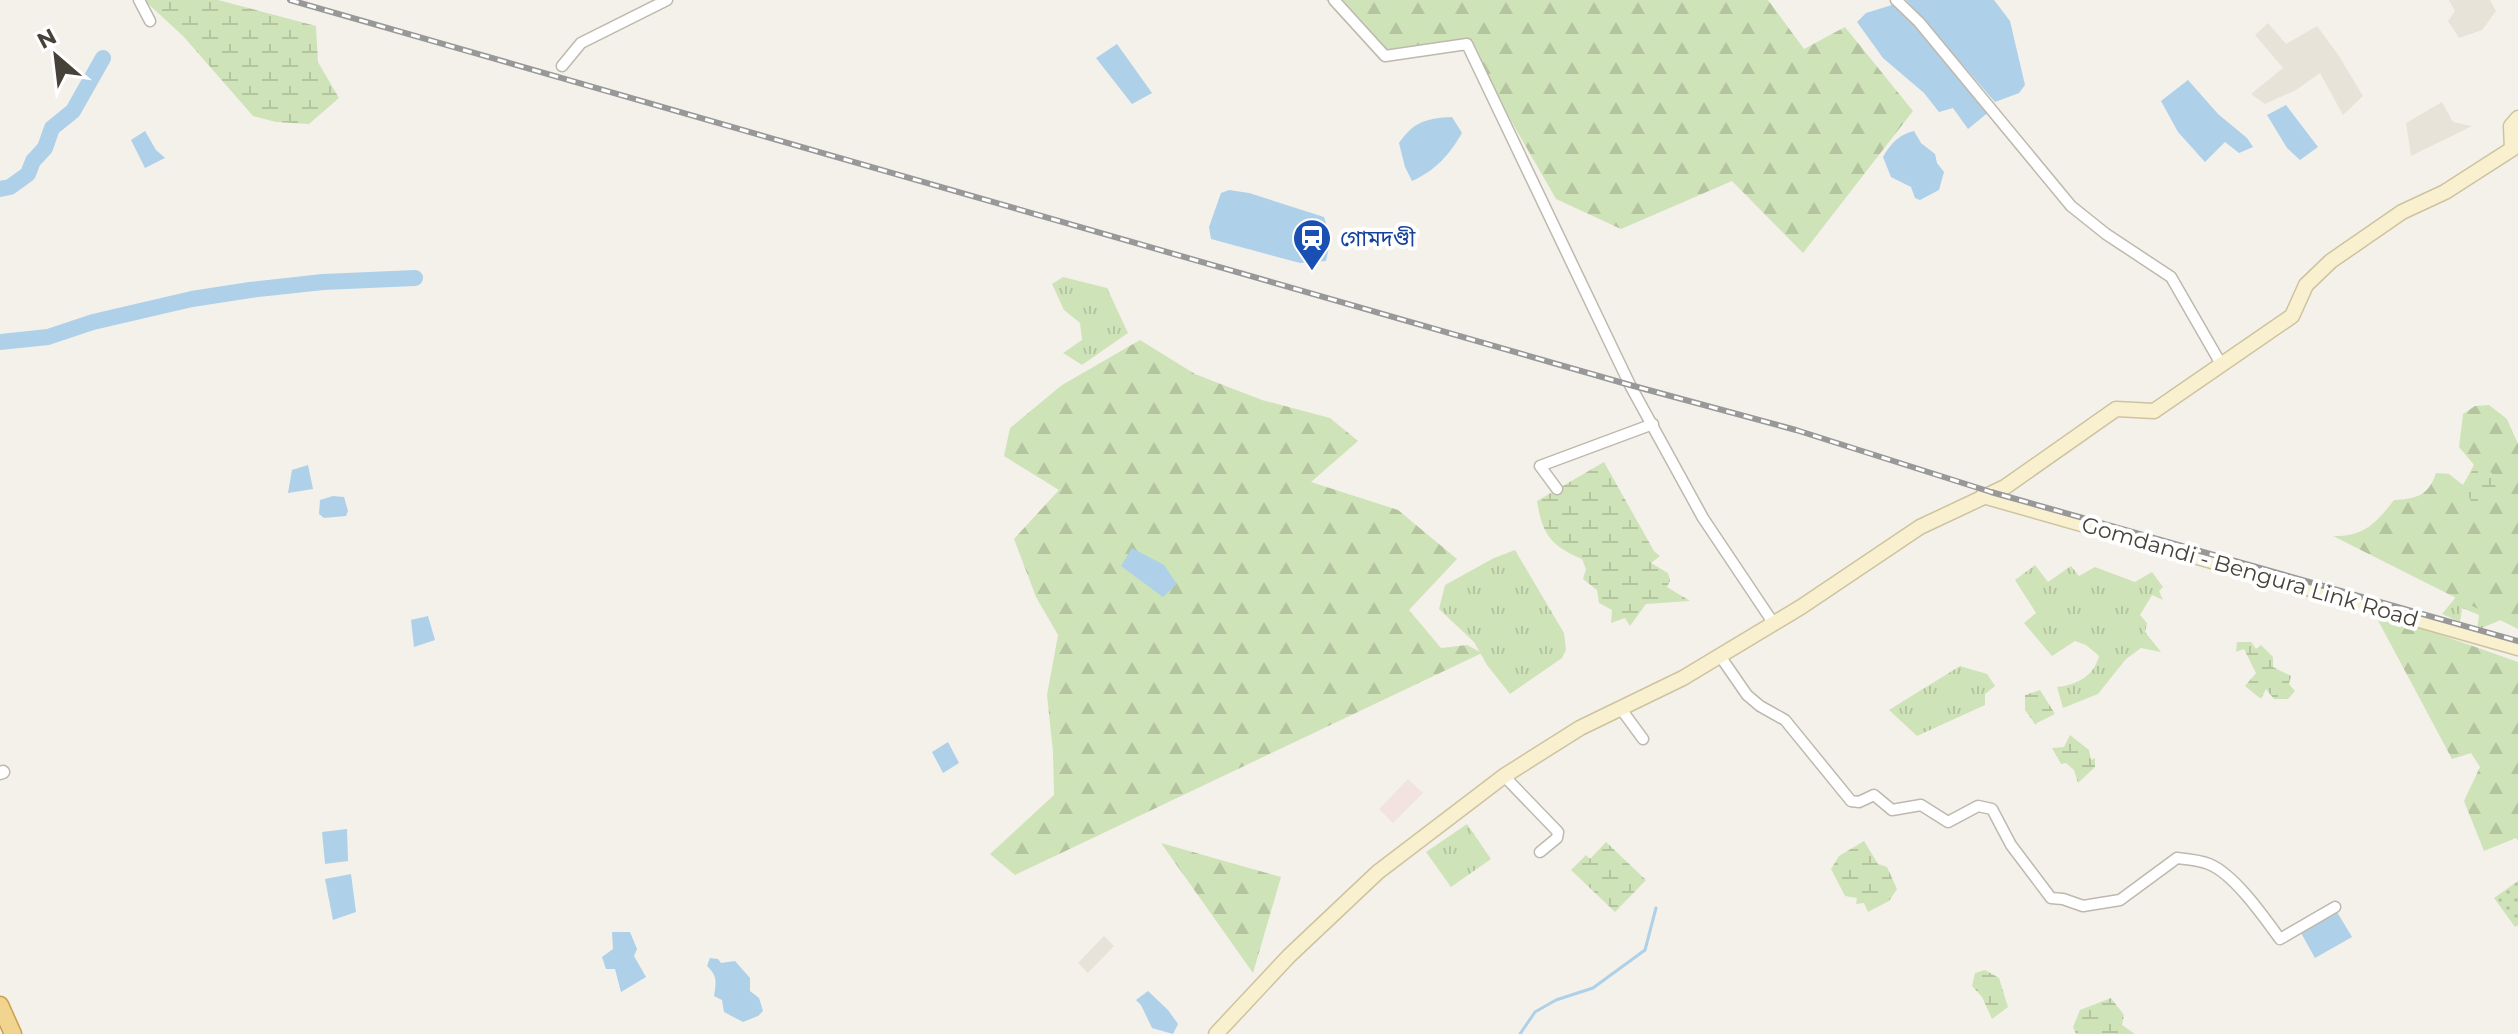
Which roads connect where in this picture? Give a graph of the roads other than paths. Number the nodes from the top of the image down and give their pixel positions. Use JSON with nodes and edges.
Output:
{"nodes":[{"id":1,"x":139,"y":0,"type":"edge"},
{"id":2,"x":667,"y":0,"type":"edge"},
{"id":3,"x":1334,"y":0,"type":"edge"},
{"id":4,"x":1896,"y":0,"type":"edge"},
{"id":5,"x":150,"y":21,"type":"dead end"},
{"id":6,"x":562,"y":66,"type":"dead end"},
{"id":7,"x":2518,"y":118,"type":"edge"},
{"id":8,"x":2221,"y":364,"type":"junction"},
{"id":9,"x":1653,"y":424,"type":"junction"},
{"id":10,"x":1557,"y":489,"type":"dead end"},
{"id":11,"x":1983,"y":496,"type":"junction"},
{"id":12,"x":1774,"y":624,"type":"junction"},
{"id":13,"x":2518,"y":648,"type":"edge"},
{"id":14,"x":1720,"y":656,"type":"junction"},
{"id":15,"x":1621,"y":709,"type":"junction"},
{"id":16,"x":1643,"y":739,"type":"dead end"},
{"id":17,"x":1504,"y":776,"type":"junction"},
{"id":18,"x":1540,"y":852,"type":"dead end"},
{"id":19,"x":2335,"y":907,"type":"dead end"},
{"id":20,"x":0,"y":1005,"type":"edge"},
{"id":21,"x":13,"y":1034,"type":"edge"},
{"id":22,"x":1216,"y":1034,"type":"edge"}],
"edges":[{"from":1,"to":5,"type":"street"},
{"from":2,"to":6,"type":"street"},
{"from":3,"to":9,"type":"street"},
{"from":4,"to":8,"type":"street"},
{"from":7,"to":8,"type":"main road"},
{"from":8,"to":11,"type":"main road"},
{"from":9,"to":10,"type":"street"},
{"from":9,"to":12,"type":"street"},
{"from":11,"to":12,"type":"main road"},
{"from":11,"to":13,"type":"main road","name":"Gomdandi - Bengura Link Road"},
{"from":12,"to":14,"type":"main road"},
{"from":14,"to":15,"type":"main road"},
{"from":14,"to":19,"type":"street"},
{"from":15,"to":16,"type":"street"},
{"from":15,"to":17,"type":"main road"},
{"from":17,"to":18,"type":"street"},
{"from":17,"to":22,"type":"main road"},
{"from":20,"to":21,"type":"highway"}]}
